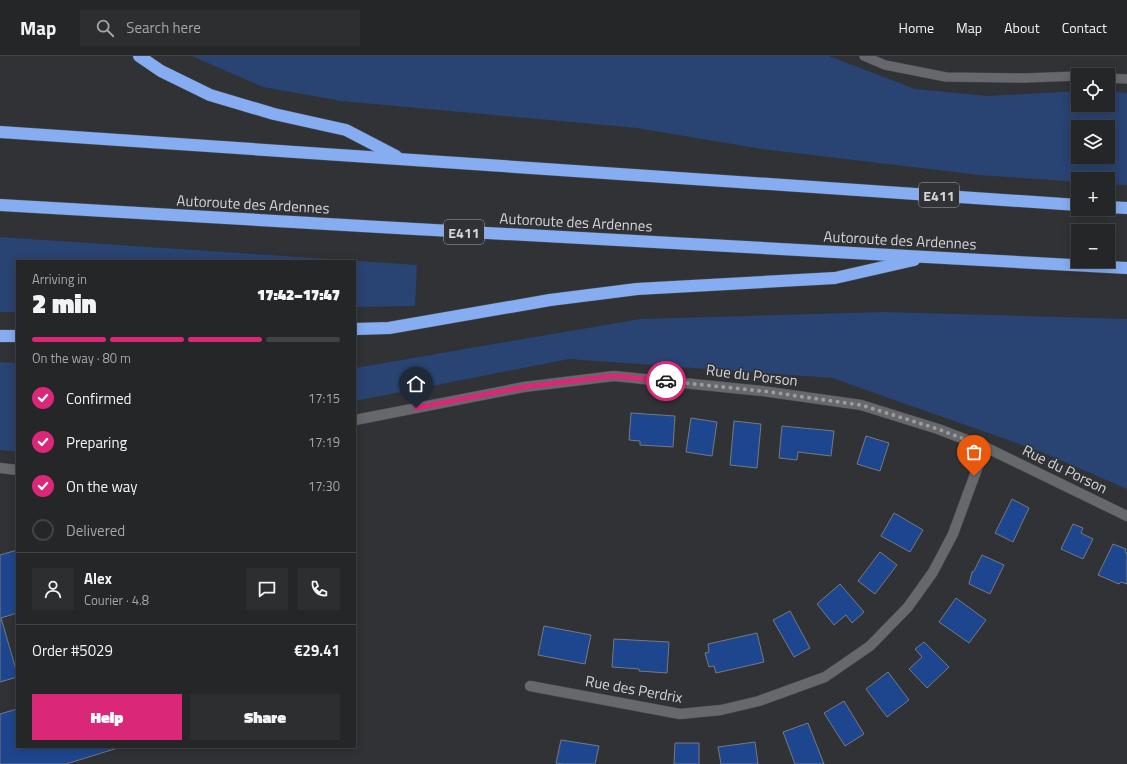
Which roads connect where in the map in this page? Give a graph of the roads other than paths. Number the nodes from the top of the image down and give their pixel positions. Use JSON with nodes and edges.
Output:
{"nodes":[{"id":1,"x":139,"y":56,"type":"edge"},
{"id":2,"x":864,"y":56,"type":"edge"},
{"id":3,"x":1071,"y":76,"type":"edge"},
{"id":4,"x":1115,"y":78,"type":"edge"},
{"id":5,"x":1127,"y":79,"type":"edge"},
{"id":6,"x":0,"y":132,"type":"edge"},
{"id":7,"x":400,"y":158,"type":"junction"},
{"id":8,"x":0,"y":205,"type":"edge"},
{"id":9,"x":1071,"y":205,"type":"edge"},
{"id":10,"x":1115,"y":207,"type":"edge"},
{"id":11,"x":1127,"y":208,"type":"edge"},
{"id":12,"x":929,"y":257,"type":"junction"},
{"id":13,"x":1127,"y":268,"type":"edge"},
{"id":14,"x":356,"y":330,"type":"edge"},
{"id":15,"x":0,"y":336,"type":"edge"},
{"id":16,"x":16,"y":336,"type":"edge"},
{"id":17,"x":356,"y":420,"type":"edge"},
{"id":18,"x":985,"y":447,"type":"junction"},
{"id":19,"x":0,"y":468,"type":"edge"},
{"id":20,"x":16,"y":470,"type":"edge"},
{"id":21,"x":1127,"y":516,"type":"edge"},
{"id":22,"x":530,"y":686,"type":"dead end"}],
"edges":[{"from":1,"to":7,"type":"highway"},
{"from":2,"to":3,"type":"lane"},
{"from":4,"to":5,"type":"lane"},
{"from":6,"to":7,"type":"highway","number":"E411"},
{"from":7,"to":9,"type":"highway","number":"E411"},
{"from":8,"to":12,"type":"highway","name":"Autoroute des Ardennes","number":"E411"},
{"from":10,"to":11,"type":"highway"},
{"from":12,"to":13,"type":"highway","name":"Autoroute des Ardennes","number":"E411"},
{"from":12,"to":14,"type":"highway"},
{"from":15,"to":16,"type":"highway"},
{"from":17,"to":18,"type":"street","name":"Rue du Porson"},
{"from":18,"to":21,"type":"street","name":"Rue du Porson"},
{"from":18,"to":22,"type":"street","name":"Rue des Perdrix"},
{"from":19,"to":20,"type":"street"}]}
